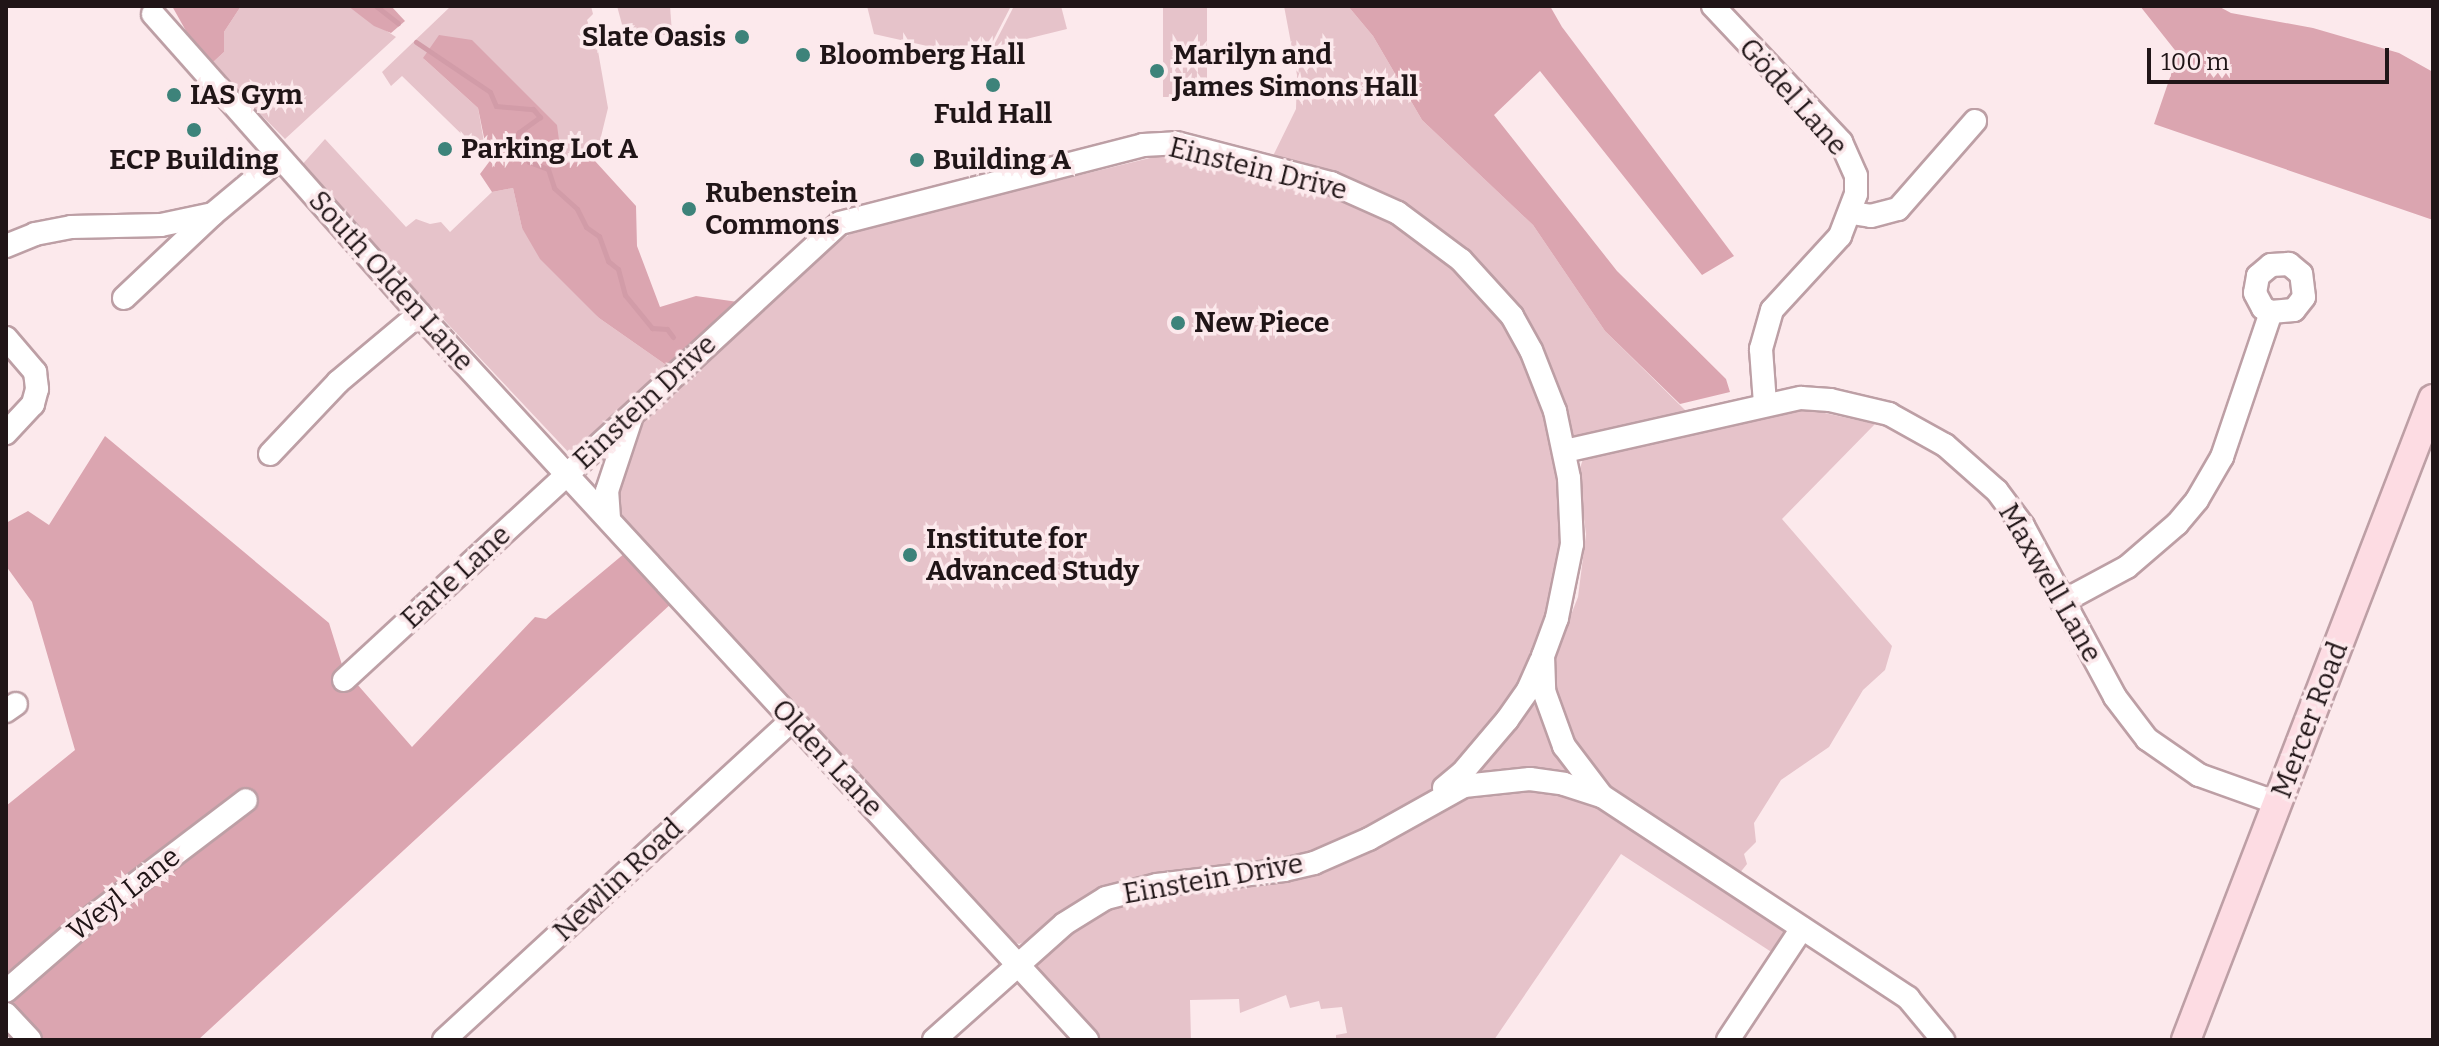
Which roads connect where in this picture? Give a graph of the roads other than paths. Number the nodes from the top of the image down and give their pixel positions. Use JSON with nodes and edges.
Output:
{"nodes":[{"id":1,"x":1713,"y":6,"type":"edge"},
{"id":2,"x":153,"y":14,"type":"dead end"},
{"id":3,"x":1975,"y":121,"type":"dead end"},
{"id":4,"x":280,"y":158,"type":"junction"},
{"id":5,"x":1852,"y":213,"type":"junction"},
{"id":6,"x":213,"y":214,"type":"junction"},
{"id":7,"x":6,"y":246,"type":"edge"},
{"id":8,"x":124,"y":298,"type":"dead end"},
{"id":9,"x":2271,"y":312,"type":"dead end"},
{"id":10,"x":419,"y":314,"type":"junction"},
{"id":11,"x":6,"y":338,"type":"edge"},
{"id":12,"x":2433,"y":399,"type":"edge"},
{"id":13,"x":1765,"y":404,"type":"junction"},
{"id":14,"x":636,"y":409,"type":"junction"},
{"id":15,"x":6,"y":433,"type":"edge"},
{"id":16,"x":1565,"y":451,"type":"junction"},
{"id":17,"x":270,"y":454,"type":"dead end"},
{"id":18,"x":568,"y":474,"type":"junction"},
{"id":19,"x":609,"y":518,"type":"junction"},
{"id":20,"x":2062,"y":602,"type":"junction"},
{"id":21,"x":1543,"y":656,"type":"junction"},
{"id":22,"x":344,"y":680,"type":"dead end"},
{"id":23,"x":792,"y":720,"type":"junction"},
{"id":24,"x":1602,"y":796,"type":"junction"},
{"id":25,"x":246,"y":800,"type":"dead end"},
{"id":26,"x":2277,"y":803,"type":"junction"},
{"id":27,"x":1418,"y":809,"type":"junction"},
{"id":28,"x":1802,"y":928,"type":"junction"},
{"id":29,"x":1017,"y":964,"type":"junction"},
{"id":30,"x":6,"y":991,"type":"edge"},
{"id":31,"x":6,"y":1014,"type":"edge"},
{"id":32,"x":30,"y":1040,"type":"edge"},
{"id":33,"x":444,"y":1040,"type":"edge"},
{"id":34,"x":934,"y":1040,"type":"edge"},
{"id":35,"x":1087,"y":1040,"type":"edge"},
{"id":36,"x":1728,"y":1040,"type":"edge"},
{"id":37,"x":1943,"y":1040,"type":"edge"},
{"id":38,"x":2186,"y":1040,"type":"edge"}],
"edges":[{"from":1,"to":5,"type":"street","name":"Gödel Lane"},
{"from":2,"to":4,"type":"street","name":"South Olden Lane"},
{"from":3,"to":5,"type":"street"},
{"from":4,"to":6,"type":"street"},
{"from":4,"to":10,"type":"street","name":"South Olden Lane"},
{"from":5,"to":13,"type":"street","name":"Gödel Lane"},
{"from":6,"to":7,"type":"street"},
{"from":6,"to":8,"type":"street"},
{"from":9,"to":20,"type":"street"},
{"from":10,"to":17,"type":"street"},
{"from":10,"to":18,"type":"street","name":"South Olden Lane"},
{"from":11,"to":15,"type":"street"},
{"from":12,"to":26,"type":"main road","name":"Mercer Road"},
{"from":13,"to":16,"type":"street","name":"Maxwell Lane"},
{"from":13,"to":20,"type":"street","name":"Maxwell Lane"},
{"from":14,"to":16,"type":"street","name":"Einstein Drive"},
{"from":14,"to":18,"type":"street","name":"Einstein Drive"},
{"from":14,"to":19,"type":"street"},
{"from":16,"to":21,"type":"street","name":"Einstein Drive"},
{"from":18,"to":19,"type":"street","name":"Olden Lane"},
{"from":18,"to":22,"type":"street","name":"Earle Lane"},
{"from":19,"to":23,"type":"street","name":"Olden Lane"},
{"from":20,"to":26,"type":"street","name":"Maxwell Lane"},
{"from":21,"to":24,"type":"street","name":"Einstein Drive"},
{"from":21,"to":27,"type":"street","name":"Einstein Drive"},
{"from":23,"to":29,"type":"street","name":"Olden Lane"},
{"from":23,"to":33,"type":"street","name":"Newlin Road"},
{"from":24,"to":27,"type":"street","name":"Einstein Drive"},
{"from":24,"to":28,"type":"street","name":"Einstein Drive"},
{"from":25,"to":30,"type":"street","name":"Weyl Lane"},
{"from":26,"to":38,"type":"main road","name":"Mercer Road"},
{"from":27,"to":29,"type":"street","name":"Einstein Drive"},
{"from":28,"to":36,"type":"street"},
{"from":28,"to":37,"type":"street","name":"Einstein Drive"},
{"from":29,"to":34,"type":"street","name":"Einstein Drive"},
{"from":29,"to":35,"type":"street","name":"Olden Lane"},
{"from":31,"to":32,"type":"street"}]}
